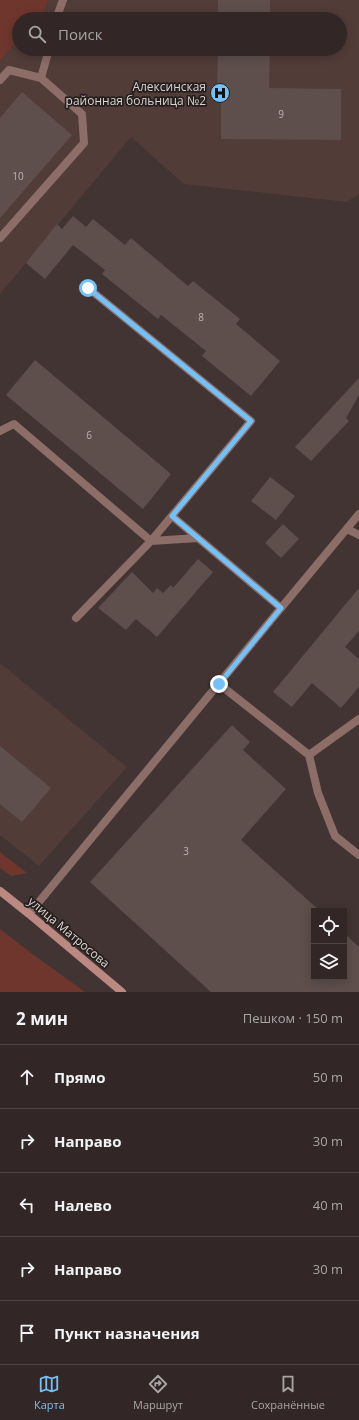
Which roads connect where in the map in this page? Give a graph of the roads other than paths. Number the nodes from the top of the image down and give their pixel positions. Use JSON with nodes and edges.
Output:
{"nodes":[{"id":1,"x":63,"y":0,"type":"edge"},
{"id":2,"x":59,"y":12,"type":"edge"},
{"id":3,"x":47,"y":56,"type":"edge"},
{"id":4,"x":41,"y":78,"type":"junction"},
{"id":5,"x":0,"y":80,"type":"edge"},
{"id":6,"x":0,"y":238,"type":"edge"},
{"id":7,"x":88,"y":288,"type":"dead end"},
{"id":8,"x":0,"y":430,"type":"edge"},
{"id":9,"x":359,"y":514,"type":"edge"},
{"id":10,"x":172,"y":516,"type":"junction"},
{"id":11,"x":347,"y":529,"type":"junction"},
{"id":12,"x":359,"y":535,"type":"edge"},
{"id":13,"x":198,"y":538,"type":"junction"},
{"id":14,"x":151,"y":541,"type":"junction"},
{"id":15,"x":281,"y":608,"type":"junction"},
{"id":16,"x":76,"y":618,"type":"dead end"},
{"id":17,"x":219,"y":684,"type":"junction"},
{"id":18,"x":359,"y":719,"type":"edge"},
{"id":19,"x":308,"y":755,"type":"junction"},
{"id":20,"x":359,"y":855,"type":"edge"},
{"id":21,"x":0,"y":891,"type":"edge"},
{"id":22,"x":29,"y":914,"type":"junction"},
{"id":23,"x":122,"y":992,"type":"edge"}],
"edges":[{"from":1,"to":2,"type":"street"},
{"from":3,"to":4,"type":"street"},
{"from":4,"to":5,"type":"street"},
{"from":4,"to":6,"type":"street"},
{"from":7,"to":10,"type":"street"},
{"from":8,"to":14,"type":"street"},
{"from":9,"to":11,"type":"street"},
{"from":10,"to":13,"type":"street"},
{"from":10,"to":14,"type":"street"},
{"from":11,"to":12,"type":"street"},
{"from":11,"to":15,"type":"street"},
{"from":13,"to":14,"type":"street"},
{"from":13,"to":15,"type":"street"},
{"from":14,"to":16,"type":"street"},
{"from":15,"to":17,"type":"street"},
{"from":17,"to":19,"type":"street"},
{"from":17,"to":22,"type":"street"},
{"from":18,"to":19,"type":"street"},
{"from":19,"to":20,"type":"street"},
{"from":21,"to":22,"type":"main road","name":"улица Матросова"},
{"from":22,"to":23,"type":"main road","name":"улица Матросова"}]}
